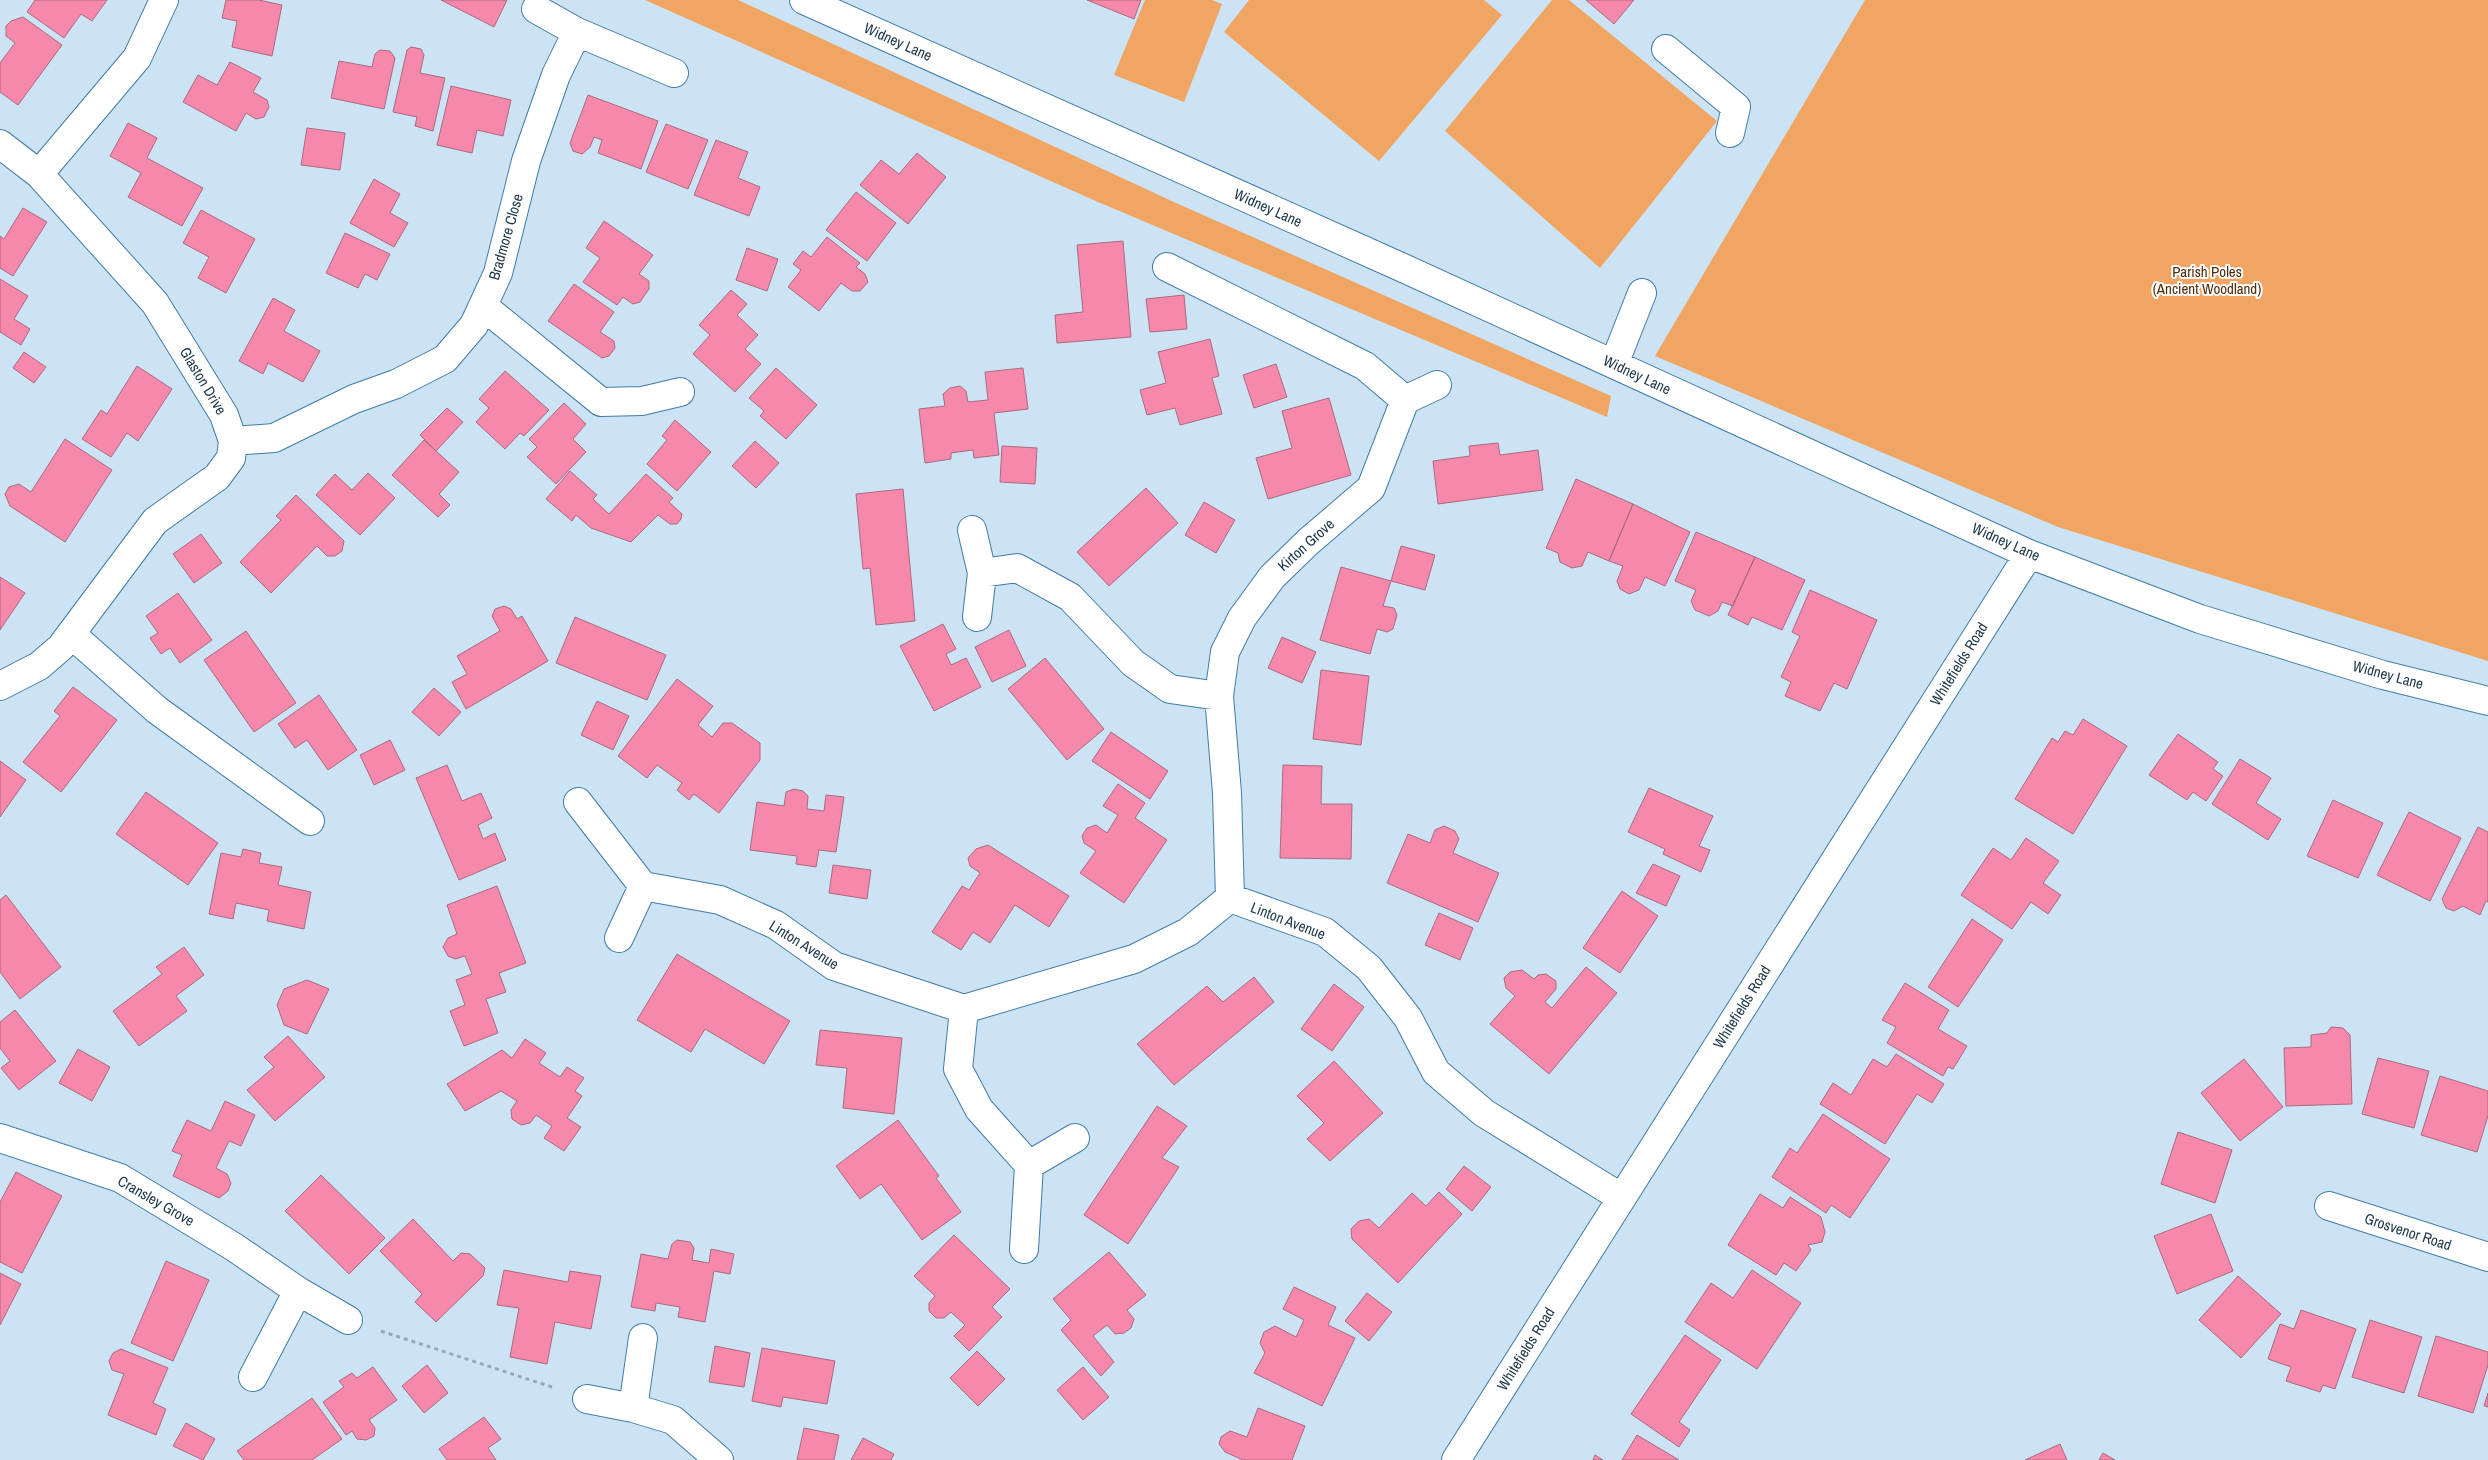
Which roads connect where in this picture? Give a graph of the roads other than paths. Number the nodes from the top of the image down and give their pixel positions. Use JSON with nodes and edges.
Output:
{"nodes":[{"id":1,"x":164,"y":0,"type":"edge"},
{"id":2,"x":804,"y":0,"type":"edge"},
{"id":3,"x":536,"y":9,"type":"dead end"},
{"id":4,"x":577,"y":32,"type":"junction"},
{"id":5,"x":1666,"y":49,"type":"dead end"},
{"id":6,"x":674,"y":73,"type":"dead end"},
{"id":7,"x":1733,"y":120,"type":"dead end"},
{"id":8,"x":0,"y":144,"type":"edge"},
{"id":9,"x":39,"y":174,"type":"junction"},
{"id":10,"x":1167,"y":267,"type":"dead end"},
{"id":11,"x":1642,"y":293,"type":"dead end"},
{"id":12,"x":482,"y":306,"type":"junction"},
{"id":13,"x":1614,"y":364,"type":"junction"},
{"id":14,"x":1437,"y":385,"type":"dead end"},
{"id":15,"x":680,"y":392,"type":"dead end"},
{"id":16,"x":1405,"y":400,"type":"junction"},
{"id":17,"x":233,"y":441,"type":"junction"},
{"id":18,"x":972,"y":530,"type":"dead end"},
{"id":19,"x":2029,"y":554,"type":"junction"},
{"id":20,"x":982,"y":573,"type":"junction"},
{"id":21,"x":977,"y":617,"type":"dead end"},
{"id":22,"x":70,"y":634,"type":"junction"},
{"id":23,"x":0,"y":686,"type":"edge"},
{"id":24,"x":1219,"y":696,"type":"junction"},
{"id":25,"x":2488,"y":700,"type":"edge"},
{"id":26,"x":578,"y":802,"type":"dead end"},
{"id":27,"x":310,"y":821,"type":"dead end"},
{"id":28,"x":643,"y":886,"type":"junction"},
{"id":29,"x":1230,"y":898,"type":"junction"},
{"id":30,"x":619,"y":938,"type":"dead end"},
{"id":31,"x":964,"y":1009,"type":"junction"},
{"id":32,"x":0,"y":1138,"type":"edge"},
{"id":33,"x":1075,"y":1138,"type":"dead end"},
{"id":34,"x":1029,"y":1165,"type":"junction"},
{"id":35,"x":1622,"y":1198,"type":"junction"},
{"id":36,"x":2328,"y":1206,"type":"dead end"},
{"id":37,"x":1024,"y":1249,"type":"dead end"},
{"id":38,"x":2488,"y":1257,"type":"edge"},
{"id":39,"x":298,"y":1291,"type":"junction"},
{"id":40,"x":348,"y":1320,"type":"road end"},
{"id":41,"x":643,"y":1338,"type":"dead end"},
{"id":42,"x":253,"y":1377,"type":"dead end"},
{"id":43,"x":587,"y":1399,"type":"road end"},
{"id":44,"x":633,"y":1408,"type":"junction"},
{"id":45,"x":719,"y":1460,"type":"edge"},
{"id":46,"x":1456,"y":1460,"type":"edge"}],
"edges":[{"from":1,"to":9,"type":"street"},
{"from":2,"to":13,"type":"street","name":"Widney Lane"},
{"from":3,"to":4,"type":"street"},
{"from":4,"to":6,"type":"street"},
{"from":4,"to":12,"type":"street","name":"Bradmore Close"},
{"from":5,"to":7,"type":"street"},
{"from":8,"to":9,"type":"street","name":"Glaston Drive"},
{"from":9,"to":17,"type":"street","name":"Glaston Drive"},
{"from":10,"to":16,"type":"street"},
{"from":11,"to":13,"type":"street"},
{"from":12,"to":15,"type":"street"},
{"from":12,"to":17,"type":"street","name":"Bradmore Close"},
{"from":13,"to":19,"type":"street","name":"Widney Lane"},
{"from":14,"to":16,"type":"street"},
{"from":16,"to":24,"type":"street","name":"Kirton Grove"},
{"from":17,"to":22,"type":"street"},
{"from":18,"to":20,"type":"street"},
{"from":19,"to":25,"type":"street","name":"Widney Lane"},
{"from":19,"to":35,"type":"street","name":"Whitefields Road"},
{"from":20,"to":21,"type":"street"},
{"from":20,"to":24,"type":"street"},
{"from":22,"to":23,"type":"street"},
{"from":22,"to":27,"type":"street"},
{"from":24,"to":29,"type":"street","name":"Kirton Grove"},
{"from":26,"to":28,"type":"street"},
{"from":28,"to":30,"type":"street"},
{"from":28,"to":31,"type":"street","name":"Linton Avenue"},
{"from":29,"to":31,"type":"street"},
{"from":29,"to":35,"type":"street","name":"Linton Avenue"},
{"from":31,"to":34,"type":"street"},
{"from":32,"to":39,"type":"street","name":"Cransley Grove"},
{"from":33,"to":34,"type":"street"},
{"from":34,"to":37,"type":"street"},
{"from":35,"to":46,"type":"street","name":"Whitefields Road"},
{"from":36,"to":38,"type":"street","name":"Grosvenor Road"},
{"from":39,"to":40,"type":"street","name":"Cransley Grove"},
{"from":39,"to":42,"type":"street"},
{"from":41,"to":44,"type":"street"},
{"from":43,"to":44,"type":"street"},
{"from":44,"to":45,"type":"street"}]}
